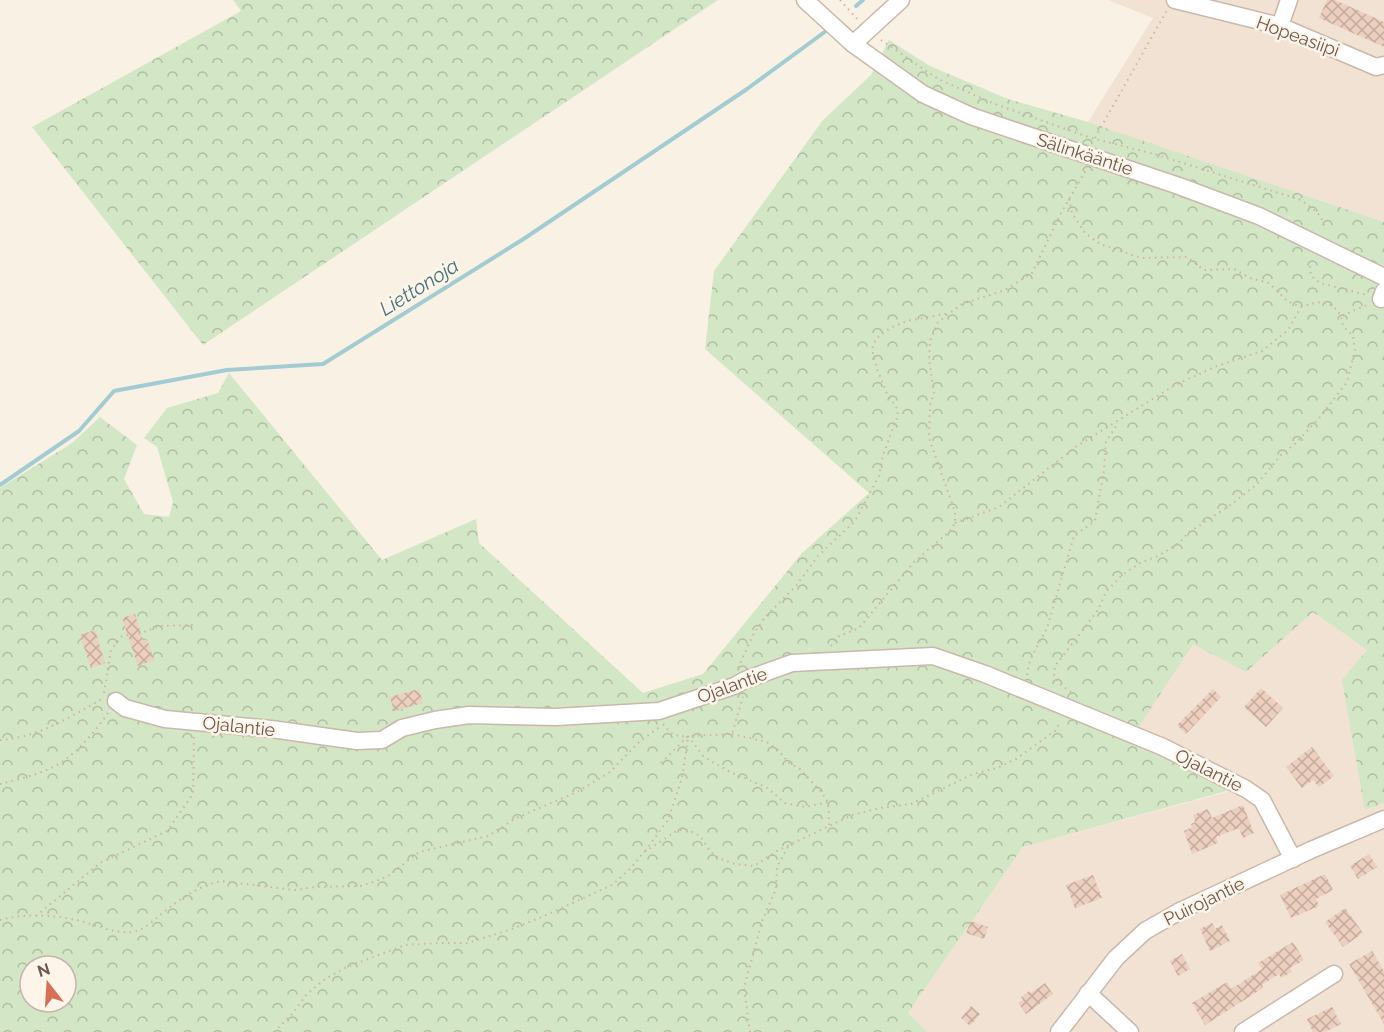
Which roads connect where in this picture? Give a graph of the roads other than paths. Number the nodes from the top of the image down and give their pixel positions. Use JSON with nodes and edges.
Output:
{"nodes":[{"id":1,"x":805,"y":0,"type":"edge"},
{"id":2,"x":901,"y":0,"type":"edge"},
{"id":3,"x":1289,"y":0,"type":"edge"},
{"id":4,"x":1171,"y":5,"type":"edge"},
{"id":5,"x":1280,"y":26,"type":"junction"},
{"id":6,"x":853,"y":44,"type":"junction"},
{"id":7,"x":1384,"y":65,"type":"edge"},
{"id":8,"x":1384,"y":277,"type":"edge"},
{"id":9,"x":109,"y":700,"type":"road end"},
{"id":10,"x":1384,"y":819,"type":"edge"},
{"id":11,"x":1293,"y":859,"type":"junction"},
{"id":12,"x":1334,"y":974,"type":"dead end"},
{"id":13,"x":1088,"y":993,"type":"junction"},
{"id":14,"x":1059,"y":1032,"type":"edge"},
{"id":15,"x":1130,"y":1032,"type":"edge"},
{"id":16,"x":1243,"y":1032,"type":"edge"}],
"edges":[{"from":1,"to":6,"type":"street","name":"Sälinkääntie"},
{"from":2,"to":6,"type":"street"},
{"from":3,"to":5,"type":"street"},
{"from":4,"to":5,"type":"street","name":"Hopeasiipi"},
{"from":5,"to":7,"type":"street","name":"Hopeasiipi"},
{"from":6,"to":8,"type":"street","name":"Sälinkääntie"},
{"from":9,"to":11,"type":"street","name":"Ojalantie"},
{"from":10,"to":11,"type":"street","name":"Puirojantie"},
{"from":11,"to":13,"type":"street","name":"Puirojantie"},
{"from":12,"to":16,"type":"street"},
{"from":13,"to":14,"type":"street","name":"Puirojantie"},
{"from":13,"to":15,"type":"street"}]}
